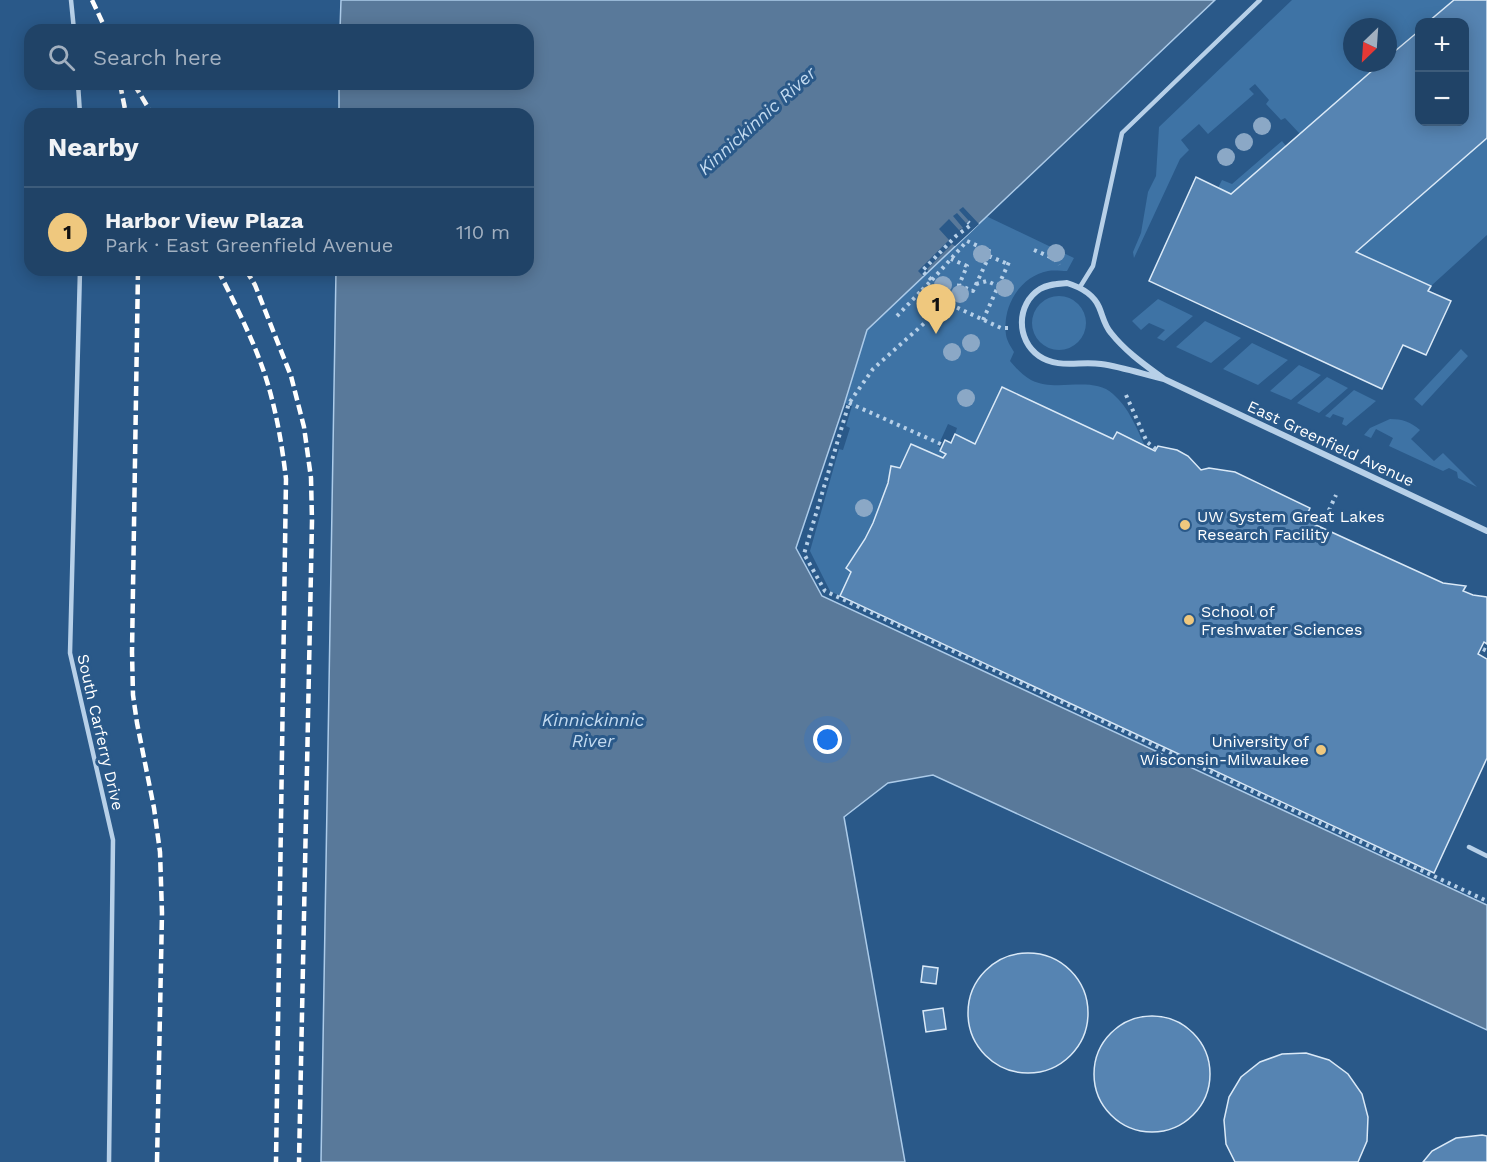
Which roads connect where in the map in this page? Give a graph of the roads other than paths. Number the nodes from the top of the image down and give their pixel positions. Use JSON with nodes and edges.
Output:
{"nodes":[{"id":1,"x":71,"y":0,"type":"edge"},
{"id":2,"x":1260,"y":0,"type":"edge"},
{"id":3,"x":73,"y":24,"type":"edge"},
{"id":4,"x":78,"y":90,"type":"edge"},
{"id":5,"x":80,"y":108,"type":"edge"},
{"id":6,"x":80,"y":276,"type":"edge"},
{"id":7,"x":1080,"y":287,"type":"junction"},
{"id":8,"x":1164,"y":379,"type":"junction"},
{"id":9,"x":1487,"y":531,"type":"edge"},
{"id":10,"x":1469,"y":848,"type":"dead end"},
{"id":11,"x":1487,"y":856,"type":"edge"},
{"id":12,"x":109,"y":1162,"type":"edge"}],
"edges":[{"from":1,"to":3,"type":"lane"},
{"from":2,"to":7,"type":"lane"},
{"from":4,"to":5,"type":"lane"},
{"from":6,"to":12,"type":"lane","name":"South Carferry Drive"},
{"from":7,"to":8,"type":"street","name":"East Greenfield Avenue"},
{"from":7,"to":8,"type":"street","name":"East Greenfield Avenue"},
{"from":8,"to":9,"type":"street","name":"East Greenfield Avenue"},
{"from":10,"to":11,"type":"lane"}]}
